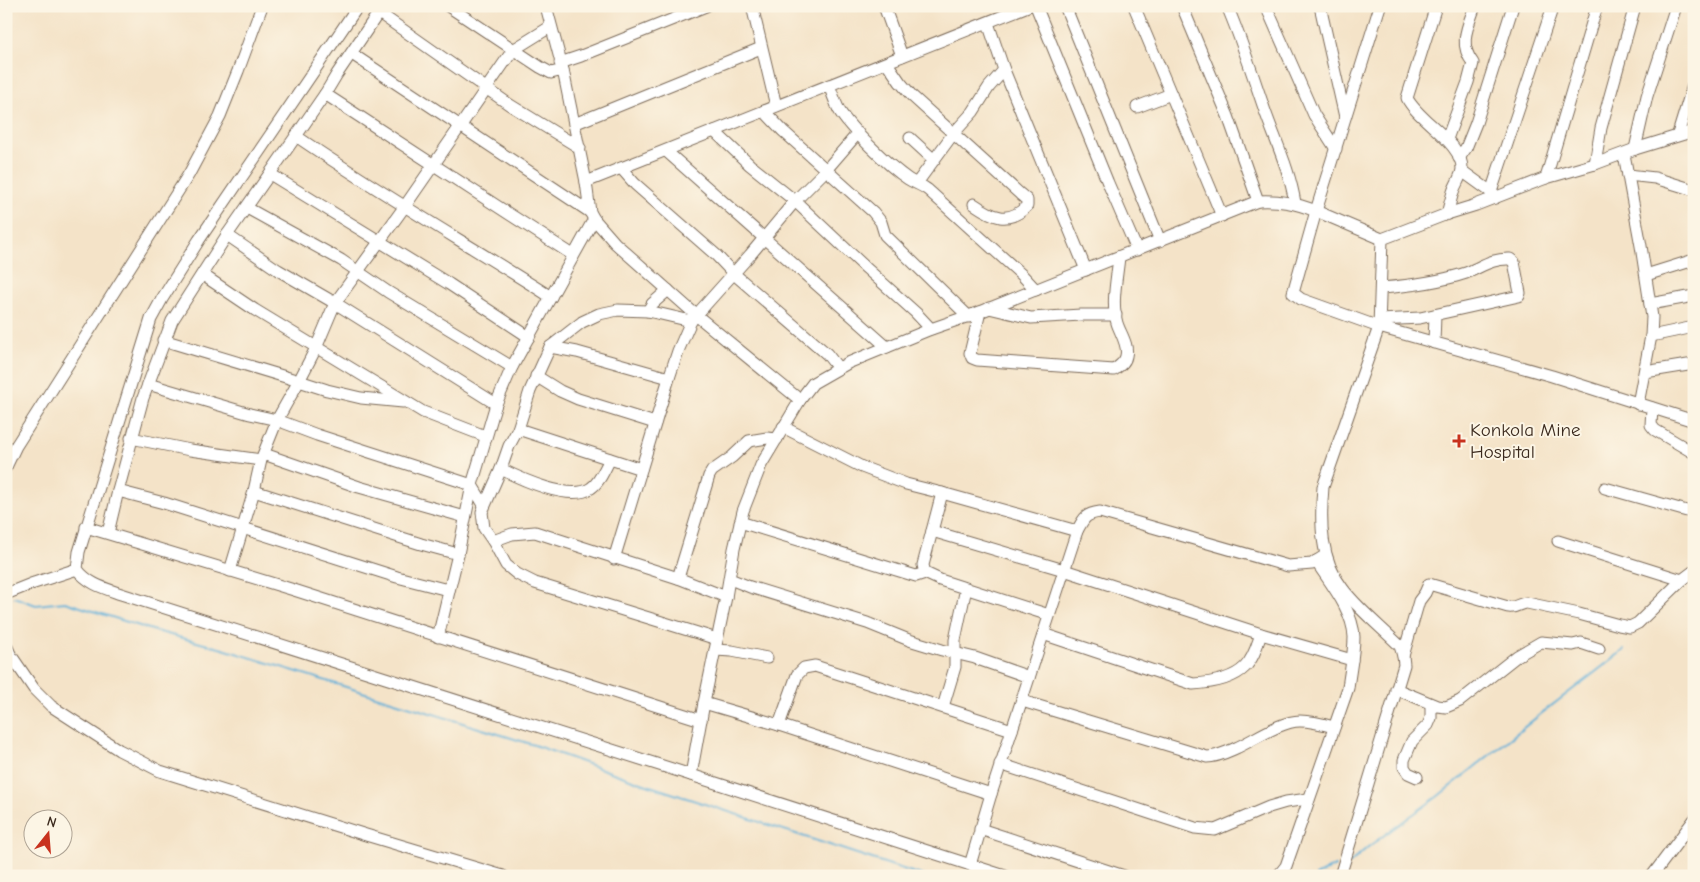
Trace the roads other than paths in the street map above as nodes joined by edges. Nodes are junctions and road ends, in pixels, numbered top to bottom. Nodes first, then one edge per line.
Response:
1 (262, 6) edge
2 (358, 6) edge
3 (448, 6) edge
4 (534, 6) edge
5 (706, 6) edge
6 (752, 6) edge
7 (884, 6) edge
8 (1036, 6) edge
9 (1065, 6) edge
10 (1134, 6) edge
11 (1182, 6) edge
12 (1227, 6) edge
13 (1266, 6) edge
14 (1320, 6) edge
15 (1380, 6) edge
16 (1436, 6) edge
17 (1475, 6) edge
18 (1513, 6) edge
19 (1553, 6) edge
20 (1597, 6) edge
21 (1635, 6) edge
22 (1676, 6) edge
23 (1024, 7) edge
24 (381, 10) edge
25 (546, 10) edge
26 (988, 23) junction
27 (550, 26) junction
28 (761, 48) junction
29 (513, 50) junction
30 (352, 54) junction
31 (902, 56) junction
32 (887, 63) junction
33 (562, 66) junction
34 (1004, 70) junction
35 (1694, 82) edge
36 (830, 85) junction
37 (486, 88) junction
38 (325, 94) junction
39 (1171, 94) junction
40 (776, 106) junction
41 (1137, 107) dead end
42 (764, 111) junction
43 (1345, 119) junction
44 (574, 124) junction
45 (461, 125) junction
46 (714, 131) junction
47 (1694, 131) edge
48 (858, 133) junction
49 (953, 134) junction
50 (1678, 134) junction
51 (296, 136) junction
52 (910, 138) dead end
53 (1447, 140) junction
54 (580, 148) junction
55 (1336, 149) junction
56 (1635, 149) junction
57 (666, 151) junction
58 (1624, 154) junction
59 (1459, 158) junction
60 (934, 160) junction
61 (1595, 164) junction
62 (434, 165) junction
63 (621, 168) junction
64 (826, 170) junction
65 (1462, 171) junction
66 (270, 174) junction
67 (1628, 175) junction
68 (1546, 178) junction
69 (586, 182) junction
70 (917, 183) junction
71 (1694, 190) edge
72 (1493, 195) junction
73 (795, 201) junction
74 (1258, 201) junction
75 (1295, 203) junction
76 (974, 204) dead end
77 (405, 206) junction
78 (248, 208) junction
79 (1316, 211) junction
80 (1447, 214) junction
81 (592, 215) junction
82 (1222, 216) junction
83 (227, 235) junction
84 (764, 239) junction
85 (1382, 239) junction
86 (1160, 240) junction
87 (380, 242) junction
88 (1137, 250) junction
89 (573, 254) junction
90 (1119, 257) junction
91 (1694, 260) edge
92 (1086, 270) junction
93 (358, 272) junction
94 (733, 273) junction
95 (203, 274) junction
96 (1646, 275) junction
97 (1381, 288) junction
98 (668, 290) junction
99 (1036, 290) junction
100 (1694, 296) edge
101 (551, 297) junction
102 (335, 303) junction
103 (1650, 304) junction
104 (985, 310) junction
105 (648, 311) junction
106 (1116, 314) junction
107 (1435, 315) junction
108 (969, 317) junction
109 (694, 318) junction
110 (1379, 324) junction
111 (1694, 327) edge
112 (931, 329) junction
113 (1651, 336) junction
114 (529, 337) junction
115 (163, 340) junction
116 (1434, 344) junction
117 (550, 347) junction
118 (316, 348) junction
119 (887, 348) junction
120 (1694, 364) edge
121 (512, 367) junction
122 (838, 368) junction
123 (1644, 372) junction
124 (536, 376) junction
125 (669, 378) junction
126 (299, 381) junction
127 (148, 384) junction
128 (800, 400) junction
129 (407, 402) junction
130 (496, 404) junction
131 (1638, 404) junction
132 (1652, 408) junction
133 (277, 420) junction
134 (1694, 421) edge
135 (655, 424) junction
136 (784, 427) junction
137 (518, 429) junction
138 (485, 436) junction
139 (132, 438) junction
140 (777, 439) junction
141 (1694, 454) edge
142 (262, 457) junction
143 (610, 459) junction
144 (6, 467) edge
145 (501, 469) junction
146 (641, 469) junction
147 (472, 485) junction
148 (1605, 488) dead end
149 (118, 491) junction
150 (254, 491) junction
151 (942, 493) junction
152 (468, 502) junction
153 (484, 505) junction
154 (1694, 513) edge
155 (465, 517) junction
156 (740, 522) junction
157 (86, 527) junction
158 (243, 528) junction
159 (932, 530) junction
160 (1078, 531) junction
161 (108, 533) junction
162 (493, 541) junction
163 (1558, 541) dead end
164 (458, 554) junction
165 (1321, 558) junction
166 (614, 559) junction
167 (77, 569) junction
168 (1064, 570) junction
169 (230, 571) junction
170 (1694, 571) edge
171 (925, 573) junction
172 (678, 578) junction
173 (730, 579) junction
174 (1682, 580) junction
175 (966, 588) junction
176 (448, 590) junction
177 (6, 594) edge
178 (726, 597) junction
179 (1049, 615) junction
180 (1043, 634) junction
181 (1261, 634) junction
182 (438, 637) junction
183 (716, 644) junction
184 (6, 646) edge
185 (1599, 649) dead end
186 (955, 653) junction
187 (1403, 656) junction
188 (767, 658) dead end
189 (1352, 660) junction
190 (1029, 677) junction
191 (1396, 689) junction
192 (1022, 701) junction
193 (704, 703) junction
194 (1431, 704) junction
195 (943, 707) junction
196 (701, 720) junction
197 (779, 725) junction
198 (1334, 727) junction
199 (1012, 730) junction
200 (1000, 764) junction
201 (691, 775) junction
202 (1417, 777) dead end
203 (991, 794) junction
204 (1308, 799) junction
205 (1694, 820) edge
206 (980, 829) junction
207 (970, 865) junction
208 (1341, 871) edge
209 (504, 876) edge
210 (1004, 876) edge
211 (1124, 876) edge
212 (1278, 876) edge
213 (1351, 876) edge
214 (1652, 876) edge

1 - 144 street
2 - 157 street
3 - 29 street
4 - 25 street
5 - 33 street
6 - 28 street
7 - 31 street
8 - 88 street
9 - 86 street
10 - 39 street
11 - 74 street
12 - 75 street
13 - 55 street
14 - 43 street
15 - 43 street
16 - 53 street
17 - 53 street
18 - 59 street
19 - 72 street
20 - 68 street
21 - 61 street
22 - 56 street
23 - 26 street
24 - 30 street
24 - 37 street
25 - 27 street
26 - 31 street
26 - 34 street
27 - 29 street
27 - 33 street
28 - 40 street
28 - 44 street
29 - 33 street
29 - 37 street
30 - 38 street
30 - 45 street
31 - 32 street
32 - 36 street
32 - 49 street
33 - 44 street
34 - 49 street
34 - 92 street
35 - 50 street
36 - 40 street
36 - 48 street
37 - 45 street
37 - 54 street
38 - 51 street
38 - 62 street
39 - 41 street
39 - 82 street
40 - 42 street
42 - 46 street
42 - 64 street
43 - 55 street
44 - 54 street
45 - 62 street
45 - 81 street
46 - 57 street
46 - 73 street
47 - 50 street
48 - 64 street
48 - 70 street
49 - 60 street
49 - 76 street
50 - 56 street
51 - 66 street
51 - 77 street
52 - 60 street
53 - 59 street
54 - 69 street
55 - 79 street
56 - 58 street
57 - 63 street
57 - 84 street
58 - 61 street
58 - 67 street
59 - 65 street
60 - 70 street
61 - 68 street
62 - 77 street
62 - 89 street
63 - 69 street
63 - 94 street
64 - 73 street
64 - 108 street
65 - 72 street
65 - 80 street
66 - 78 street
66 - 87 street
67 - 71 street
67 - 96 street
68 - 72 street
69 - 81 street
70 - 99 street
72 - 80 street
73 - 84 street
73 - 112 street
74 - 75 street
74 - 82 street
75 - 79 street
77 - 87 street
77 - 101 street
78 - 83 street
78 - 93 street
79 - 85 street
79 - 110 street
80 - 85 street
81 - 89 street
81 - 98 street
82 - 86 street
83 - 95 street
83 - 102 street
84 - 94 street
84 - 119 street
85 - 97 street
86 - 88 street
87 - 93 street
87 - 114 street
88 - 90 street
89 - 101 street
90 - 92 street
90 - 106 street
91 - 96 street
92 - 99 street
93 - 102 street
93 - 121 street
94 - 109 street
94 - 122 street
95 - 115 street
95 - 118 street
96 - 103 street
97 - 107 street
97 - 110 street
98 - 105 street
98 - 109 street
99 - 104 street
100 - 103 street
101 - 114 street
102 - 118 street
102 - 130 street
103 - 113 street
104 - 106 street
104 - 106 street
104 - 108 street
105 - 109 street
105 - 117 street
107 - 110 street
107 - 116 street
108 - 112 street
109 - 125 street
109 - 128 street
110 - 116 street
110 - 165 street
111 - 113 street
112 - 119 street
113 - 123 street
114 - 121 street
115 - 126 street
115 - 127 street
116 - 131 street
117 - 124 street
117 - 125 street
118 - 126 street
118 - 129 street
119 - 122 street
120 - 123 street
121 - 130 street
122 - 128 street
123 - 131 street
124 - 135 street
124 - 137 street
125 - 135 street
126 - 129 street
126 - 133 street
127 - 133 street
127 - 139 street
128 - 136 street
129 - 138 street
130 - 138 street
131 - 132 street
132 - 134 street
132 - 141 street
133 - 142 street
133 - 147 street
135 - 146 street
136 - 140 street
136 - 151 street
137 - 143 street
137 - 145 street
138 - 147 street
139 - 142 street
139 - 149 street
140 - 156 street
140 - 172 street
142 - 150 street
142 - 155 street
143 - 145 street
143 - 146 street
145 - 153 street
146 - 166 street
147 - 152 street
147 - 153 street
148 - 154 street
149 - 158 street
149 - 161 street
150 - 158 street
150 - 164 street
151 - 159 street
151 - 160 street
152 - 153 street
152 - 155 street
153 - 162 street
155 - 164 street
156 - 171 street
156 - 173 street
157 - 161 street
157 - 167 street
158 - 169 street
158 - 176 street
159 - 168 street
159 - 171 street
160 - 165 street
160 - 168 street
161 - 169 street
162 - 166 street
162 - 183 street
163 - 174 street
164 - 176 street
165 - 187 street
165 - 189 street
166 - 172 street
167 - 177 street
167 - 201 street
168 - 179 street
168 - 181 street
169 - 182 street
170 - 174 street
171 - 175 street
172 - 178 street
173 - 178 street
173 - 186 street
174 - 187 street
175 - 179 street
175 - 186 street
176 - 182 street
178 - 183 street
179 - 180 street
180 - 181 street
180 - 190 street
181 - 189 street
182 - 196 street
183 - 188 street
183 - 193 street
184 - 209 street
185 - 194 street
186 - 190 street
186 - 195 street
187 - 191 street
189 - 198 street
190 - 192 street
191 - 194 street
191 - 208 street
192 - 198 street
192 - 199 street
193 - 196 street
193 - 197 street
194 - 202 street
195 - 197 street
195 - 199 street
196 - 201 street
197 - 203 street
198 - 204 street
199 - 200 street
200 - 203 street
200 - 204 street
201 - 207 street
203 - 206 street
204 - 212 street
205 - 214 street
206 - 207 street
206 - 211 street
207 - 210 street
208 - 213 street

